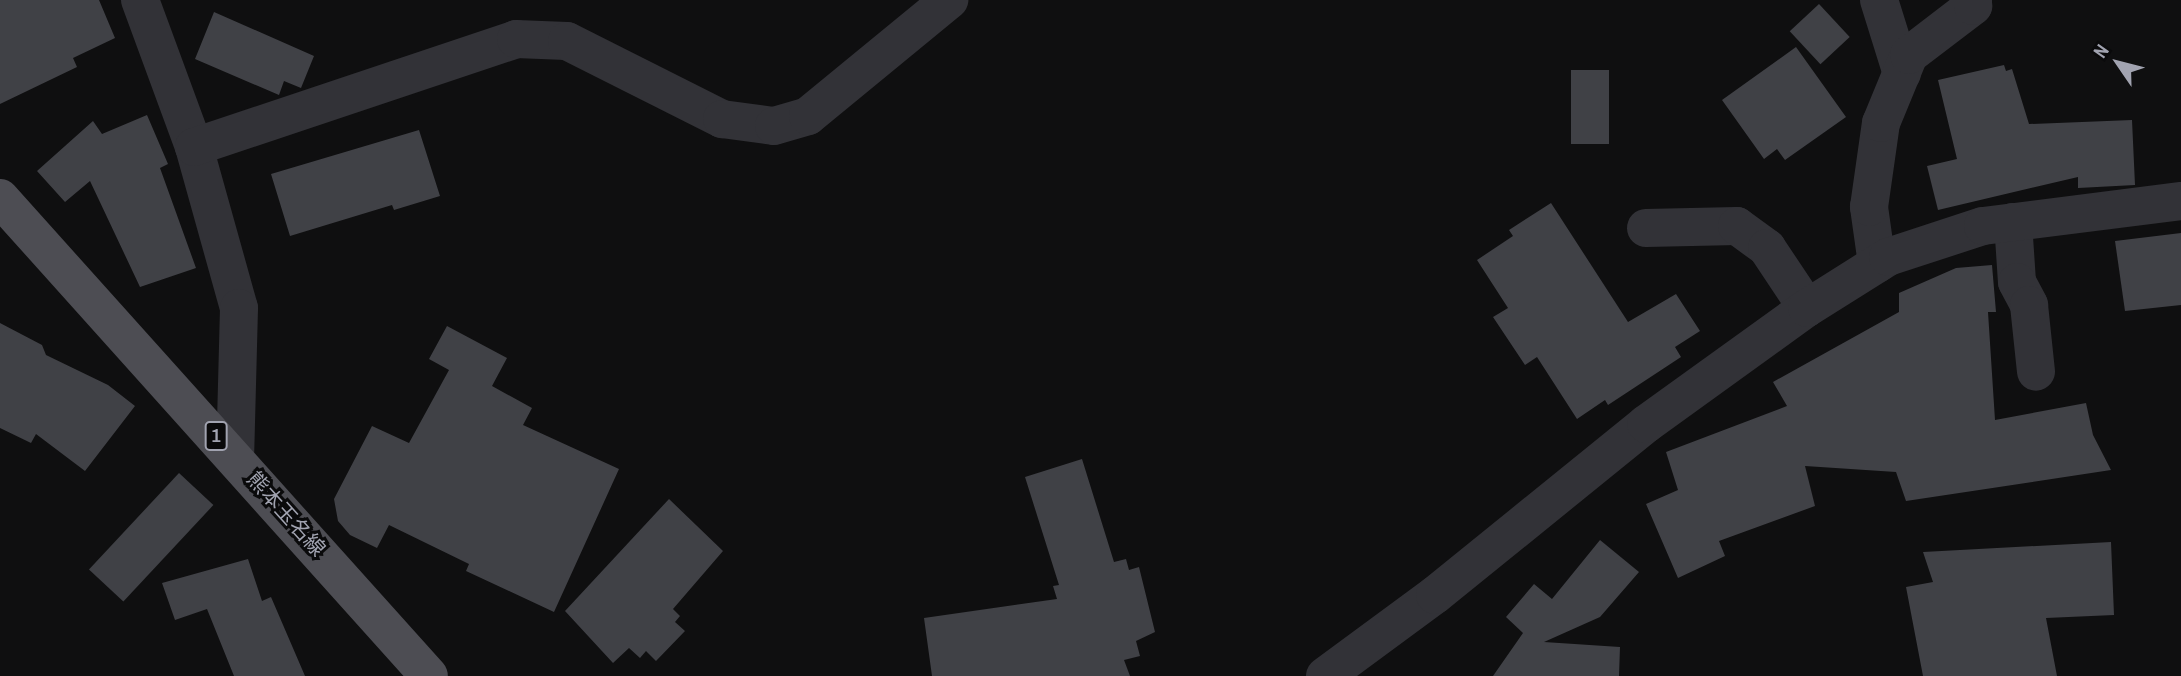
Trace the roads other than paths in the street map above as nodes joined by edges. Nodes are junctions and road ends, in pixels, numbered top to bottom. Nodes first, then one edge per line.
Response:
1 (140, 0) edge
2 (949, 0) edge
3 (1879, 0) edge
4 (1973, 0) edge
5 (1902, 74) junction
6 (194, 147) junction
7 (0, 198) edge
8 (2181, 201) edge
9 (2013, 222) junction
10 (1646, 228) dead end
11 (1877, 264) junction
12 (1807, 308) junction
13 (2036, 372) dead end
14 (235, 457) junction
15 (429, 676) edge
16 (1325, 676) edge

1 - 6 street
2 - 6 street
3 - 5 street
4 - 5 street
5 - 11 street
6 - 14 street
7 - 14 main road, 熊本玉名線 / 1
8 - 9 street
9 - 11 street
9 - 13 street
10 - 12 street
11 - 12 street
12 - 16 street
14 - 15 main road, 熊本玉名線 / 1

